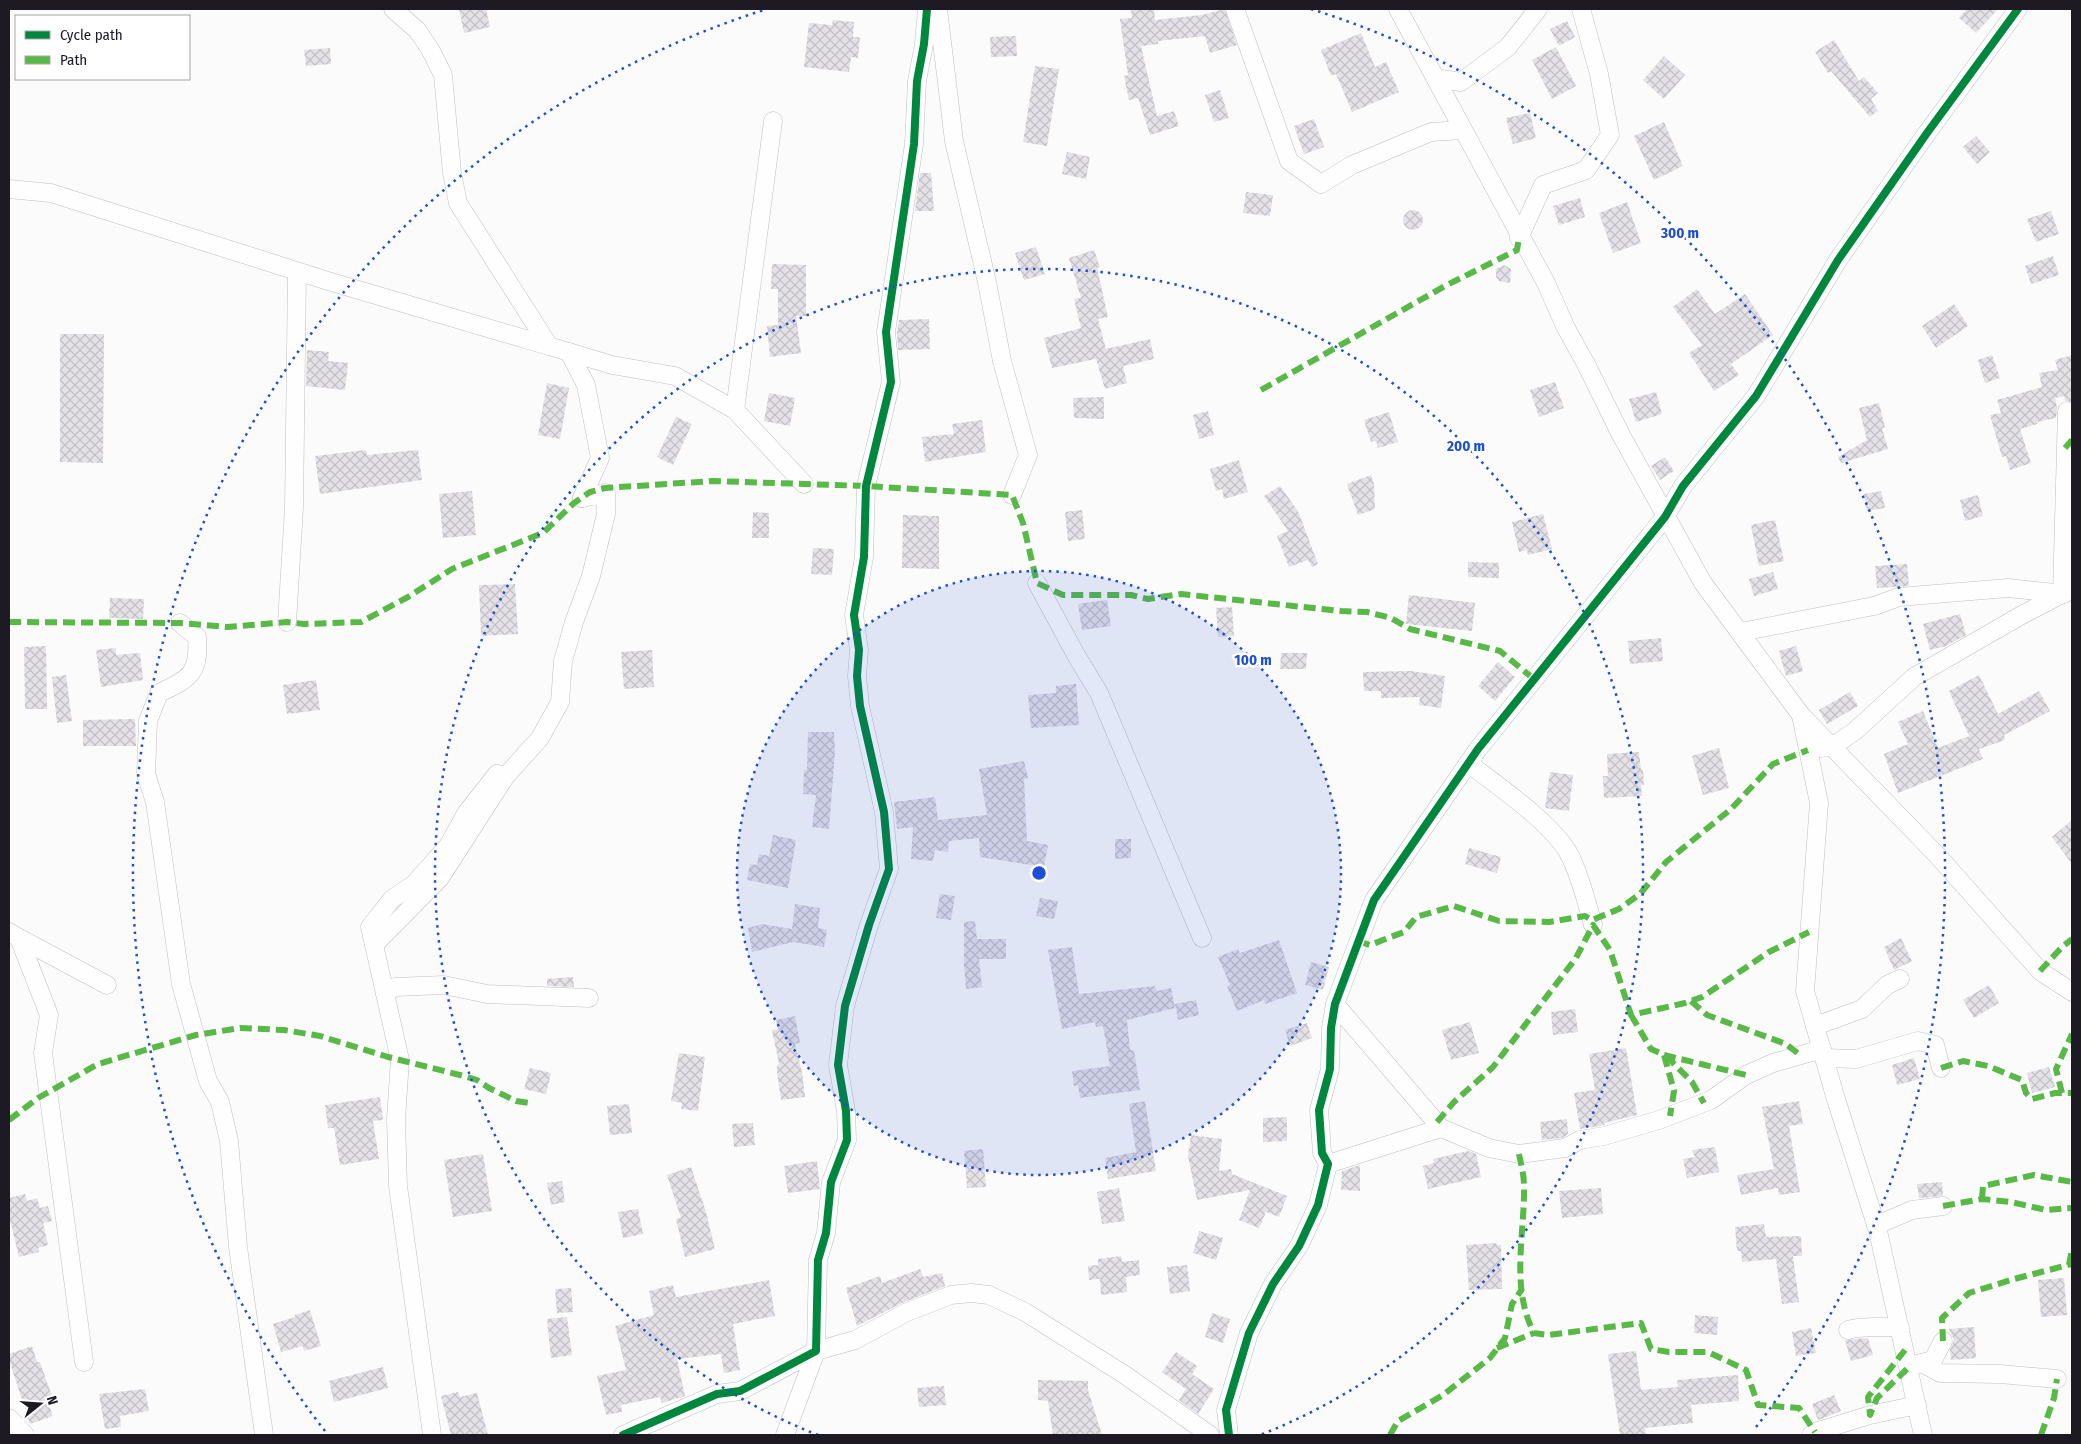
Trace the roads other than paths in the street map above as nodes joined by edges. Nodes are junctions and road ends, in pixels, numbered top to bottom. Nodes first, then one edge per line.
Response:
1 (393, 9) edge
2 (926, 9) edge
3 (938, 9) edge
4 (1235, 9) edge
5 (1398, 9) edge
6 (1538, 9) edge
7 (1581, 9) edge
8 (2018, 9) edge
9 (1435, 78) junction
10 (773, 121) dead end
11 (1462, 130) junction
12 (9, 189) edge
13 (1519, 237) junction
14 (297, 272) junction
15 (549, 346) junction
16 (569, 352) junction
17 (735, 410) junction
18 (2067, 411) dead end
19 (804, 484) dead end
20 (1012, 495) dead end
21 (1666, 516) junction
22 (1037, 583) dead end
23 (2067, 594) edge
24 (180, 622) dead end
25 (287, 622) dead end
26 (1741, 632) junction
27 (1800, 715) junction
28 (1831, 746) junction
29 (1808, 750) junction
30 (1468, 763) junction
31 (1593, 925) dead end
32 (14, 935) edge
33 (1202, 938) dead end
34 (1900, 978) dead end
35 (107, 985) dead end
36 (2072, 992) edge
37 (385, 993) junction
38 (589, 998) dead end
39 (1335, 1004) junction
40 (1815, 1026) junction
41 (1823, 1053) junction
42 (1941, 1068) dead end
43 (1441, 1128) junction
44 (1328, 1164) junction
45 (1943, 1206) dead end
46 (1876, 1225) junction
47 (1900, 1327) junction
48 (1848, 1330) dead end
49 (1943, 1341) dead end
50 (816, 1351) junction
51 (84, 1362) dead end
52 (1915, 1365) junction
53 (2056, 1379) dead end
54 (1917, 1405) junction
55 (9, 1418) edge
56 (25, 1435) edge
57 (264, 1435) edge
58 (432, 1435) edge
59 (623, 1435) edge
60 (785, 1435) edge
61 (1210, 1435) edge
62 (1229, 1435) edge
63 (1811, 1435) edge
64 (1923, 1435) edge

1 - 15 street
2 - 50 street
3 - 20 street
4 - 11 street
5 - 9 street
6 - 9 street
7 - 13 street
8 - 21 street
9 - 11 street
10 - 17 street
11 - 13 street
12 - 14 street
13 - 21 street
14 - 15 street
14 - 25 street
15 - 16 street
16 - 17 street
16 - 37 street
17 - 19 street
18 - 23 street
21 - 26 street
21 - 30 street
22 - 33 street
23 - 26 street
23 - 28 street
24 - 57 street
26 - 27 street
27 - 28 street
27 - 29 street
28 - 29 street
28 - 36 street
29 - 40 street
30 - 31 street
30 - 39 street
32 - 35 street
32 - 51 street
34 - 40 street
37 - 38 street
37 - 58 street
39 - 43 street
39 - 44 street
40 - 41 street
41 - 42 street
41 - 43 street
41 - 46 street
43 - 44 street
44 - 62 street
45 - 46 street
46 - 47 street
47 - 48 street
47 - 52 street
49 - 52 street
50 - 59 street
50 - 60 street
50 - 61 street
52 - 53 street
52 - 54 street
54 - 63 street
54 - 64 street
55 - 56 street

